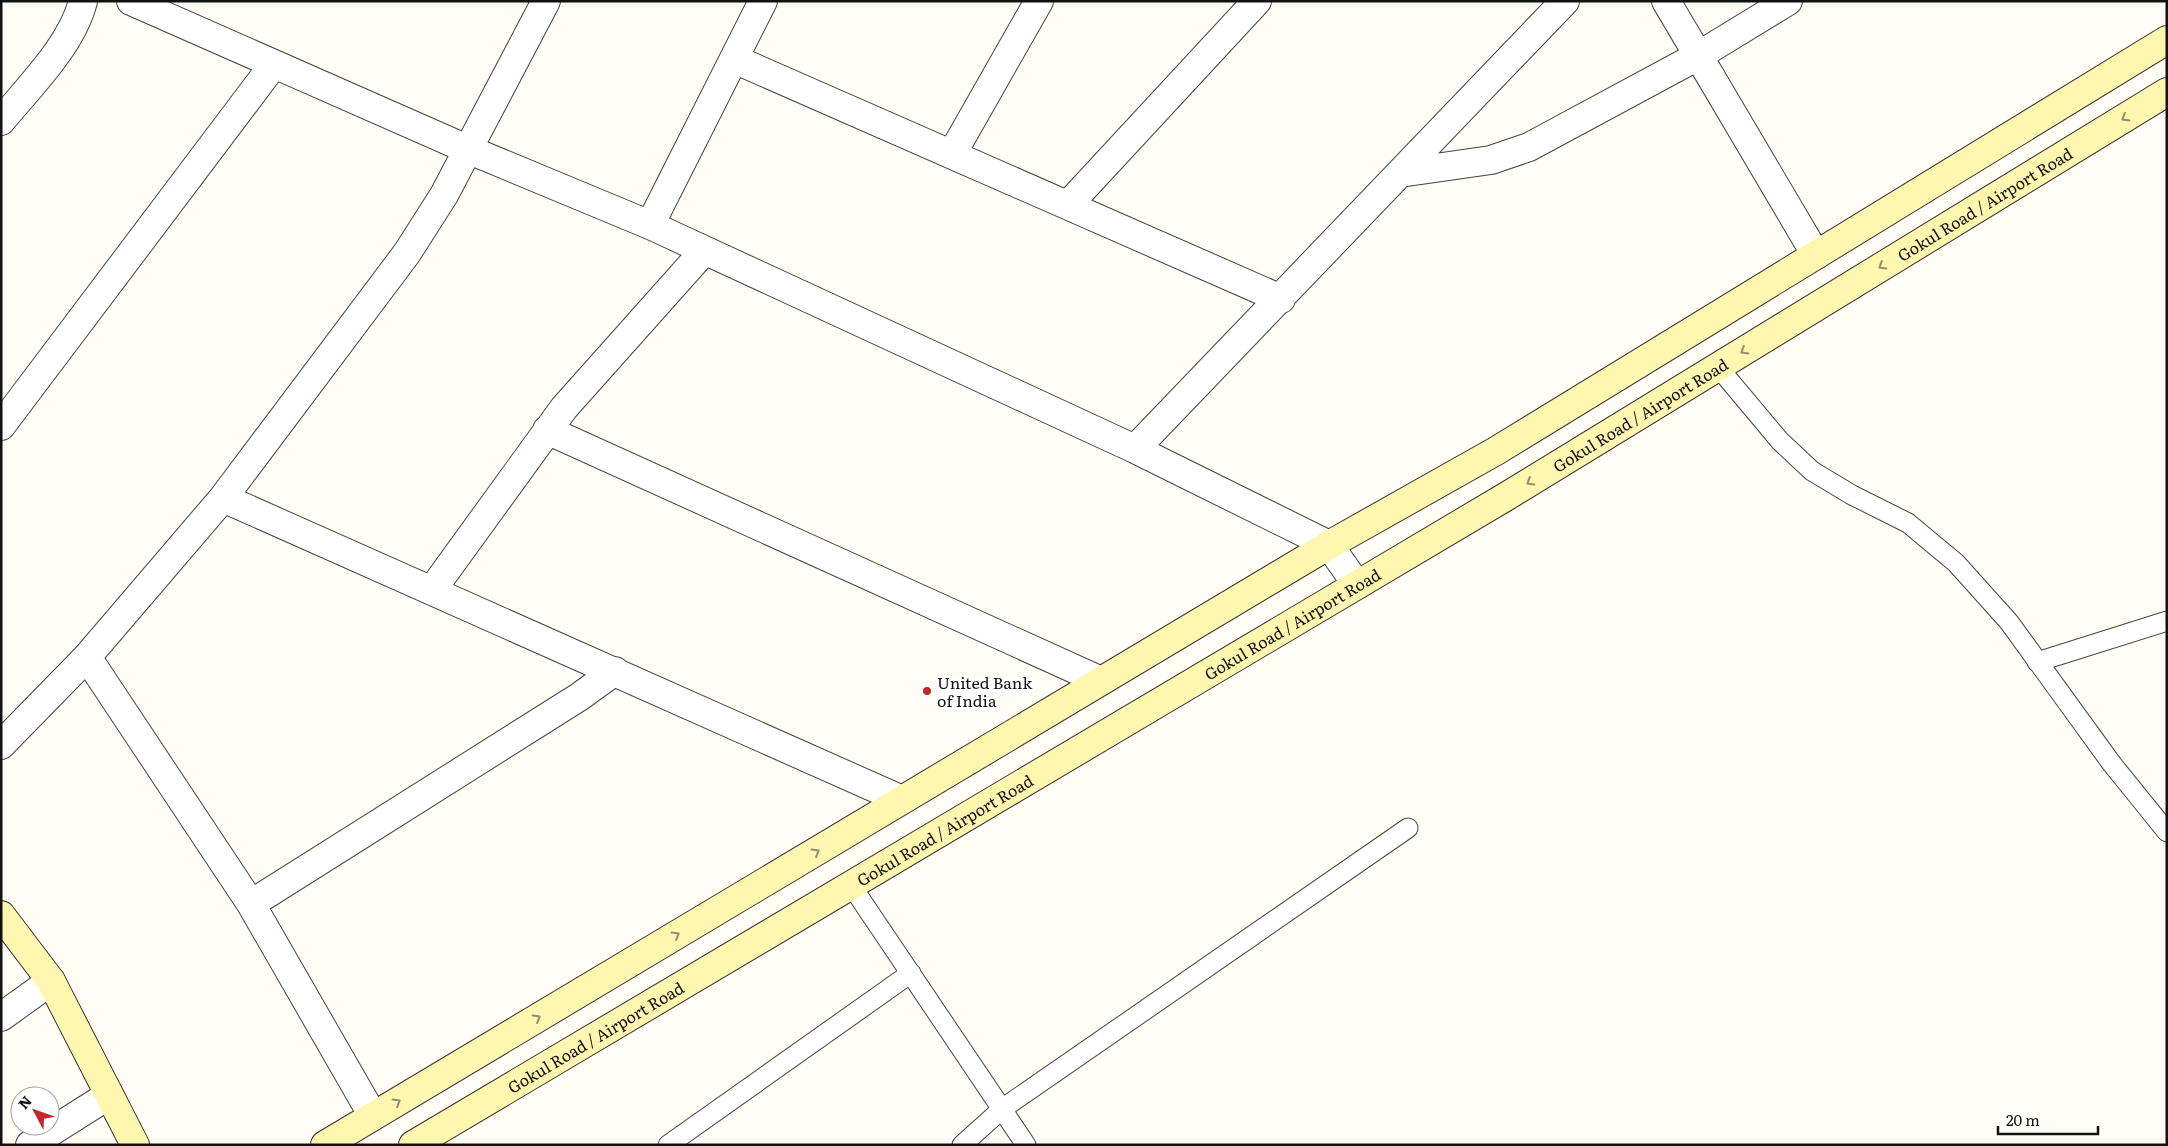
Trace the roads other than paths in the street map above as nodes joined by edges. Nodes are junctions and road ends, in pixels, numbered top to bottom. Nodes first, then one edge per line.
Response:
1 (82, 1) edge
2 (131, 1) edge
3 (546, 1) edge
4 (763, 1) edge
5 (1039, 1) edge
6 (1257, 1) edge
7 (1565, 1) edge
8 (1666, 1) edge
9 (1788, 1) edge
10 (2167, 40) edge
11 (1698, 56) junction
12 (734, 59) junction
13 (274, 64) junction
14 (2167, 92) edge
15 (1, 122) edge
16 (467, 149) junction
17 (952, 154) junction
18 (1400, 174) junction
19 (1068, 205) junction
20 (650, 225) junction
21 (704, 251) junction
22 (1816, 255) junction
23 (1280, 299) junction
24 (1718, 367) junction
25 (1, 426) edge
26 (547, 430) junction
27 (1136, 450) junction
28 (223, 498) junction
29 (1329, 545) junction
30 (1357, 585) junction
31 (432, 590) junction
32 (2167, 621) edge
33 (87, 657) junction
34 (2038, 662) junction
35 (615, 672) junction
36 (1101, 681) junction
37 (1, 745) edge
38 (902, 800) junction
39 (1408, 828) dead end
40 (2167, 832) edge
41 (851, 885) junction
42 (251, 904) junction
43 (1, 914) edge
44 (911, 973) junction
45 (50, 981) junction
46 (1, 1017) edge
47 (109, 1095) junction
48 (1002, 1109) junction
49 (373, 1116) junction
50 (30, 1145) edge
51 (135, 1145) edge
52 (325, 1145) edge
53 (413, 1145) edge
54 (668, 1145) edge
55 (962, 1145) edge
56 (1026, 1145) edge

1 - 15 street
2 - 13 street
3 - 16 street
4 - 12 street
5 - 17 street
6 - 19 street
7 - 18 street
8 - 11 street
9 - 11 street
10 - 22 main road
11 - 18 street
11 - 22 street
12 - 17 street
12 - 20 street
13 - 16 street
13 - 25 street
14 -> 24 main road, Gokul Road / Airport Road
16 - 20 street
16 - 28 street
17 - 19 street
18 - 23 street
19 - 23 street
20 - 21 street
21 - 26 street
21 - 27 street
22 - 29 main road
23 - 27 street
24 -> 30 main road, Gokul Road / Airport Road
24 - 34 lane
26 - 31 street
26 - 36 street
27 - 29 street
28 - 31 street
28 - 33 street
29 - 30 street
29 - 36 main road
30 - 41 main road, Gokul Road / Airport Road
31 - 35 street
32 - 34 lane
33 - 37 street
33 - 42 street
34 - 40 lane
35 - 38 street
35 - 42 street
36 - 38 main road
49 -> 38 main road
39 - 48 lane
41 - 44 lane
41 - 53 main road, Gokul Road / Airport Road
42 - 49 street
43 - 45 main road
44 - 48 lane
44 - 54 lane
45 - 46 street
45 - 47 main road
47 - 50 street
47 - 51 main road
48 - 55 lane
48 - 56 lane
49 - 52 main road

